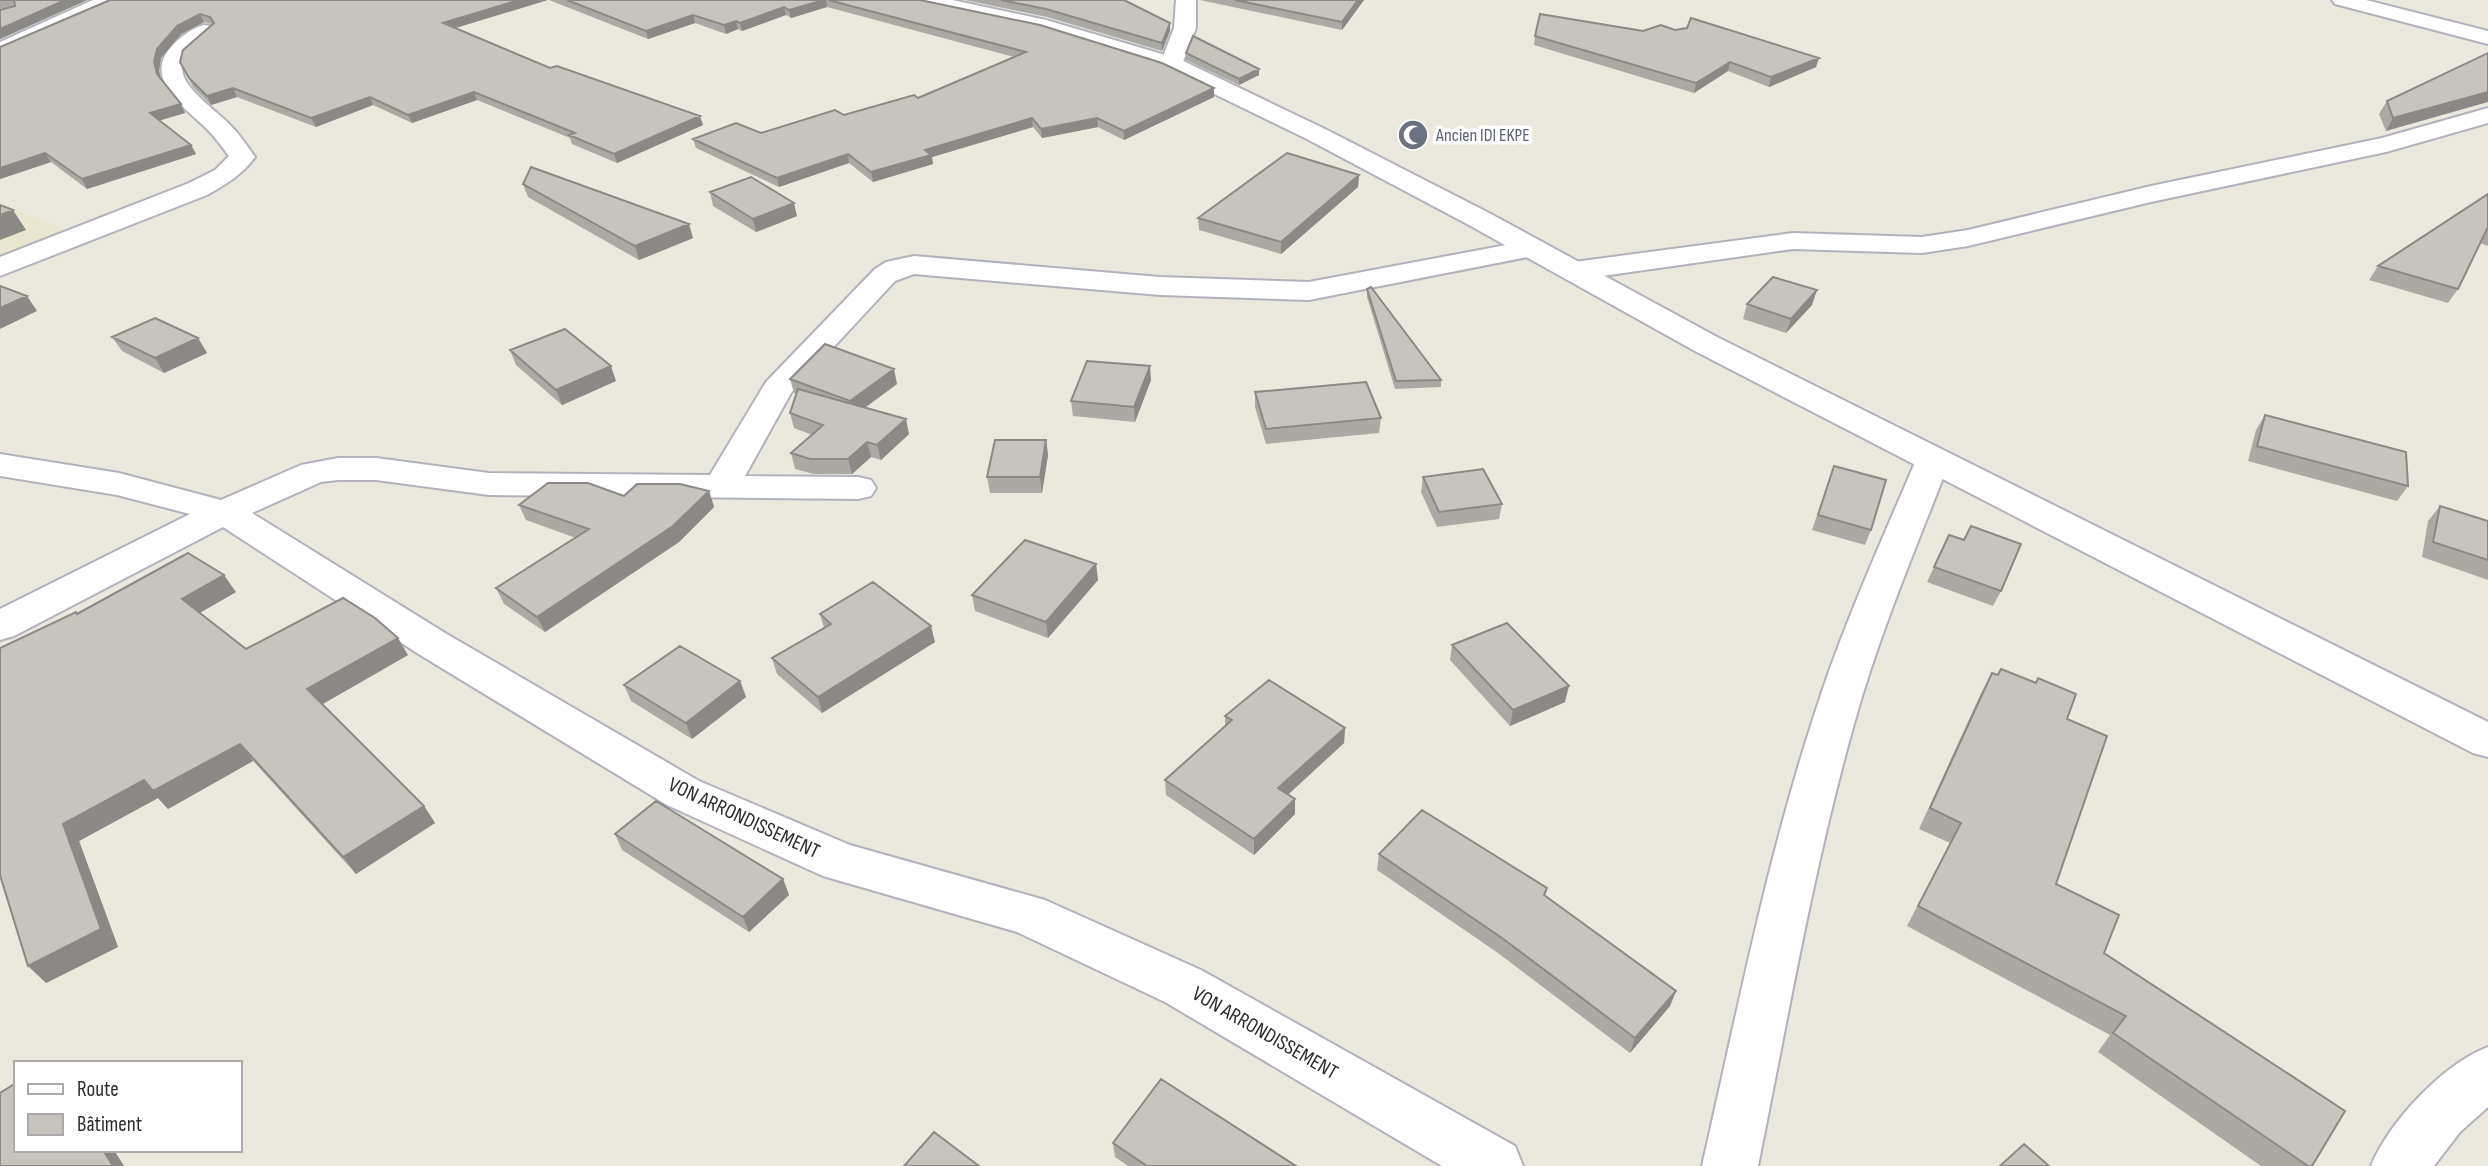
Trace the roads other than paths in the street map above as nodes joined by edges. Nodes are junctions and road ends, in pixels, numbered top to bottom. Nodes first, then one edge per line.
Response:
1 (110, 0) edge
2 (923, 0) edge
3 (1186, 0) edge
4 (2342, 0) edge
5 (204, 31) edge
6 (2488, 38) edge
7 (0, 50) edge
8 (1171, 64) junction
9 (2488, 115) edge
10 (1533, 248) junction
11 (0, 267) edge
12 (1574, 271) junction
13 (1933, 460) junction
14 (0, 465) edge
15 (720, 488) junction
16 (858, 488) dead end
17 (224, 512) junction
18 (0, 626) edge
19 (2488, 741) edge
20 (2488, 1072) edge
21 (1495, 1166) edge
22 (1730, 1166) edge
23 (2399, 1166) edge

1 - 7 street
2 - 8 street
3 - 8 street
4 - 6 street
5 - 11 street
8 - 10 street
9 - 12 street
10 - 12 street
10 - 15 street
12 - 13 street
13 - 19 street
13 - 22 street
14 - 17 street, VON ARRONDISSEMENT
15 - 16 street
15 - 17 street
17 - 18 street
17 - 21 street, VON ARRONDISSEMENT
20 - 23 street

